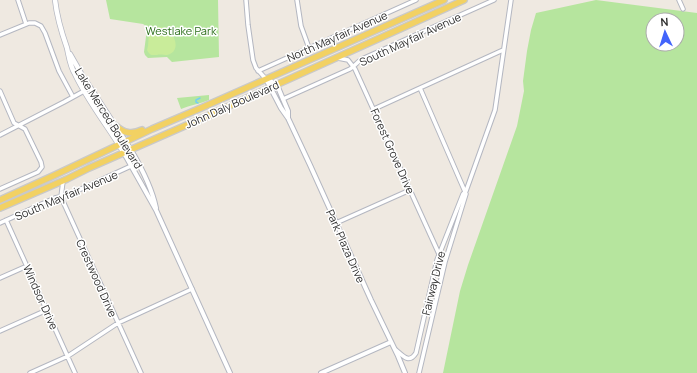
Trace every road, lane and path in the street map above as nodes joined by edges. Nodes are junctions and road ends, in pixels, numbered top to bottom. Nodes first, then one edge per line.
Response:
1 (18, 0) edge
2 (55, 0) edge
3 (246, 0) edge
4 (297, 0) edge
5 (416, 0) edge
6 (444, 0) edge
7 (464, 0) edge
8 (494, 0) edge
9 (511, 0) edge
10 (679, 0) edge
11 (683, 9) dead end
12 (26, 24) junction
13 (0, 35) edge
14 (309, 48) junction
15 (67, 49) junction
16 (503, 50) junction
17 (337, 58) junction
18 (354, 67) junction
19 (258, 71) junction
20 (82, 75) junction
21 (266, 79) junction
22 (277, 85) junction
23 (271, 87) junction
24 (420, 88) junction
25 (0, 91) edge
26 (84, 91) junction
27 (95, 94) junction
28 (73, 98) junction
29 (283, 99) junction
30 (374, 109) junction
31 (181, 116) junction
32 (288, 118) junction
33 (19, 126) junction
34 (116, 126) junction
35 (0, 135) edge
36 (126, 141) junction
37 (119, 145) junction
38 (131, 150) junction
39 (124, 153) junction
40 (131, 166) junction
41 (63, 181) junction
42 (0, 189) edge
43 (410, 190) junction
44 (466, 191) junction
45 (61, 196) junction
46 (0, 200) edge
47 (0, 208) edge
48 (156, 210) junction
49 (6, 220) junction
50 (0, 223) edge
51 (336, 223) junction
52 (439, 254) junction
53 (27, 266) junction
54 (0, 278) edge
55 (192, 288) junction
56 (47, 310) junction
57 (118, 322) junction
58 (0, 331) edge
59 (391, 342) junction
60 (394, 348) junction
61 (68, 356) junction
62 (30, 373) edge
63 (75, 373) edge
64 (140, 373) edge
65 (230, 373) edge
66 (322, 373) edge
67 (405, 373) edge
68 (419, 373) edge

1 - 12 street
2 - 15 main road, Lake Merced Boulevard
3 - 19 street
4 - 14 street
5 - 14 street, North Mayfair Avenue
6 - 21 main road, John Daly Boulevard
7 - 17 main road, John Daly Boulevard
8 - 18 street, South Mayfair Avenue
9 - 16 street, Fairway Drive
10 - 11 street
12 - 13 street
12 - 28 street
14 - 19 street, North Mayfair Avenue
15 - 20 main road, Lake Merced Boulevard
15 - 26 main road, Lake Merced Boulevard
16 - 24 street
16 - 44 street, Fairway Drive
17 - 18 street
17 - 22 main road, John Daly Boulevard
18 - 29 street, South Mayfair Avenue
18 - 30 street, Forest Grove Drive
19 - 21 street
20 - 26 main road
20 - 27 main road, Lake Merced Boulevard
21 - 22 street
21 - 23 street, Park Plaza Drive
21 - 31 main road, John Daly Boulevard
22 - 23 main road, John Daly Boulevard
22 - 29 street, Park Plaza Drive
23 - 32 street, Park Plaza Drive
23 - 38 main road, John Daly Boulevard
24 - 30 street
24 - 44 street
25 - 33 street
26 - 27 main road
26 - 28 street
26 - 37 main road, Lake Merced Boulevard
27 - 34 main road, Lake Merced Boulevard
28 - 33 street
29 - 32 street, Park Plaza Drive
30 - 43 street, Forest Grove Drive
31 - 34 main road
31 - 36 main road, John Daly Boulevard
32 - 51 street, Park Plaza Drive
33 - 35 street
33 - 42 street
34 - 36 main road, Lake Merced Boulevard
36 - 37 main road, John Daly Boulevard
36 - 38 main road, Lake Merced Boulevard
37 - 39 main road, Lake Merced Boulevard
37 - 46 main road, John Daly Boulevard
38 - 39 main road, John Daly Boulevard
38 - 48 street, Lake Merced Boulevard
39 - 40 street, Lake Merced Boulevard
39 - 41 main road, John Daly Boulevard
40 - 45 street, South Mayfair Avenue
40 - 48 street, Lake Merced Boulevard
41 - 45 street
41 - 47 main road, John Daly Boulevard
43 - 51 street
43 - 52 street, Forest Grove Drive
44 - 52 street, Fairway Drive
44 - 68 street, Fairway Drive
45 - 49 street, South Mayfair Avenue
45 - 57 street, Crestwood Drive
48 - 55 street, Lake Merced Boulevard
49 - 50 street, South Mayfair Avenue
49 - 53 street, Windsor Drive
51 - 59 street, Park Plaza Drive
52 - 60 street, Fairway Drive
53 - 54 street
53 - 56 street, Windsor Drive
55 - 57 street
55 - 65 street, Lake Merced Boulevard
56 - 58 street
56 - 61 street, Windsor Drive
57 - 61 street
57 - 64 street, Crestwood Drive
59 - 60 street, Park Plaza Drive
59 - 66 street
60 - 67 street, Park Plaza Drive
61 - 62 street
61 - 63 street, Windsor Drive

